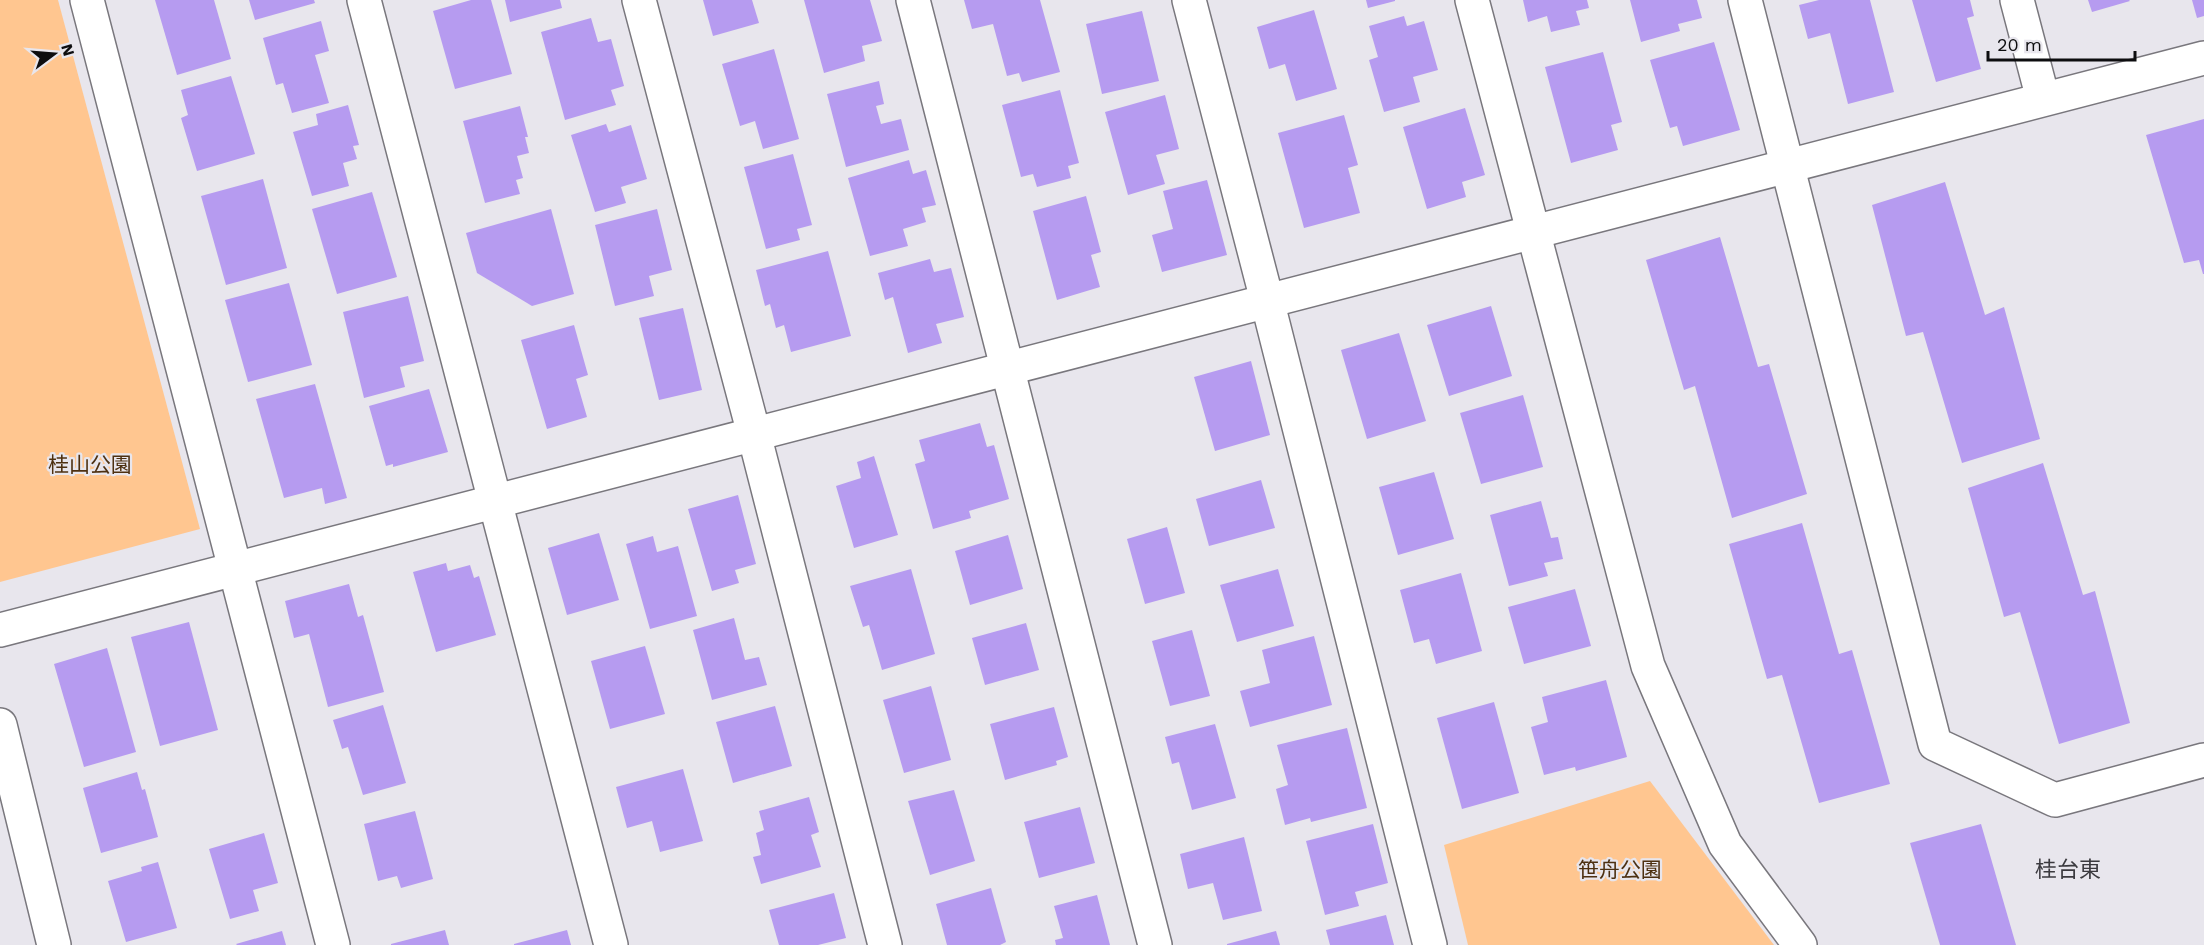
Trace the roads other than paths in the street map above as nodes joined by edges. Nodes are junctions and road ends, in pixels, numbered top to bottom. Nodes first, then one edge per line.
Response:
1 (87, 0) edge
2 (364, 0) edge
3 (639, 0) edge
4 (913, 0) edge
5 (1189, 0) edge
6 (1472, 0) edge
7 (1745, 0) edge
8 (2018, 0) edge
9 (2204, 58) edge
10 (2043, 99) junction
11 (1788, 166) junction
12 (1533, 232) junction
13 (1267, 300) junction
14 (1007, 368) junction
15 (754, 434) junction
16 (495, 501) junction
17 (235, 569) junction
18 (0, 630) edge
19 (0, 725) edge
20 (2204, 760) edge
21 (54, 945) edge
22 (333, 945) edge
23 (611, 945) edge
24 (885, 945) edge
25 (1155, 945) edge
26 (1430, 945) edge
27 (1800, 945) edge

1 - 17 street
2 - 16 street
3 - 15 street
4 - 14 street
5 - 13 street
6 - 12 street
7 - 11 street
8 - 10 street
9 - 10 street
10 - 11 street
11 - 12 street
11 - 20 street
12 - 13 street
12 - 27 street
13 - 14 street
13 - 26 street
14 - 15 street
14 - 25 street
15 - 16 street
15 - 24 street
16 - 17 street
16 - 23 street
17 - 18 street
17 - 22 street
19 - 21 street

